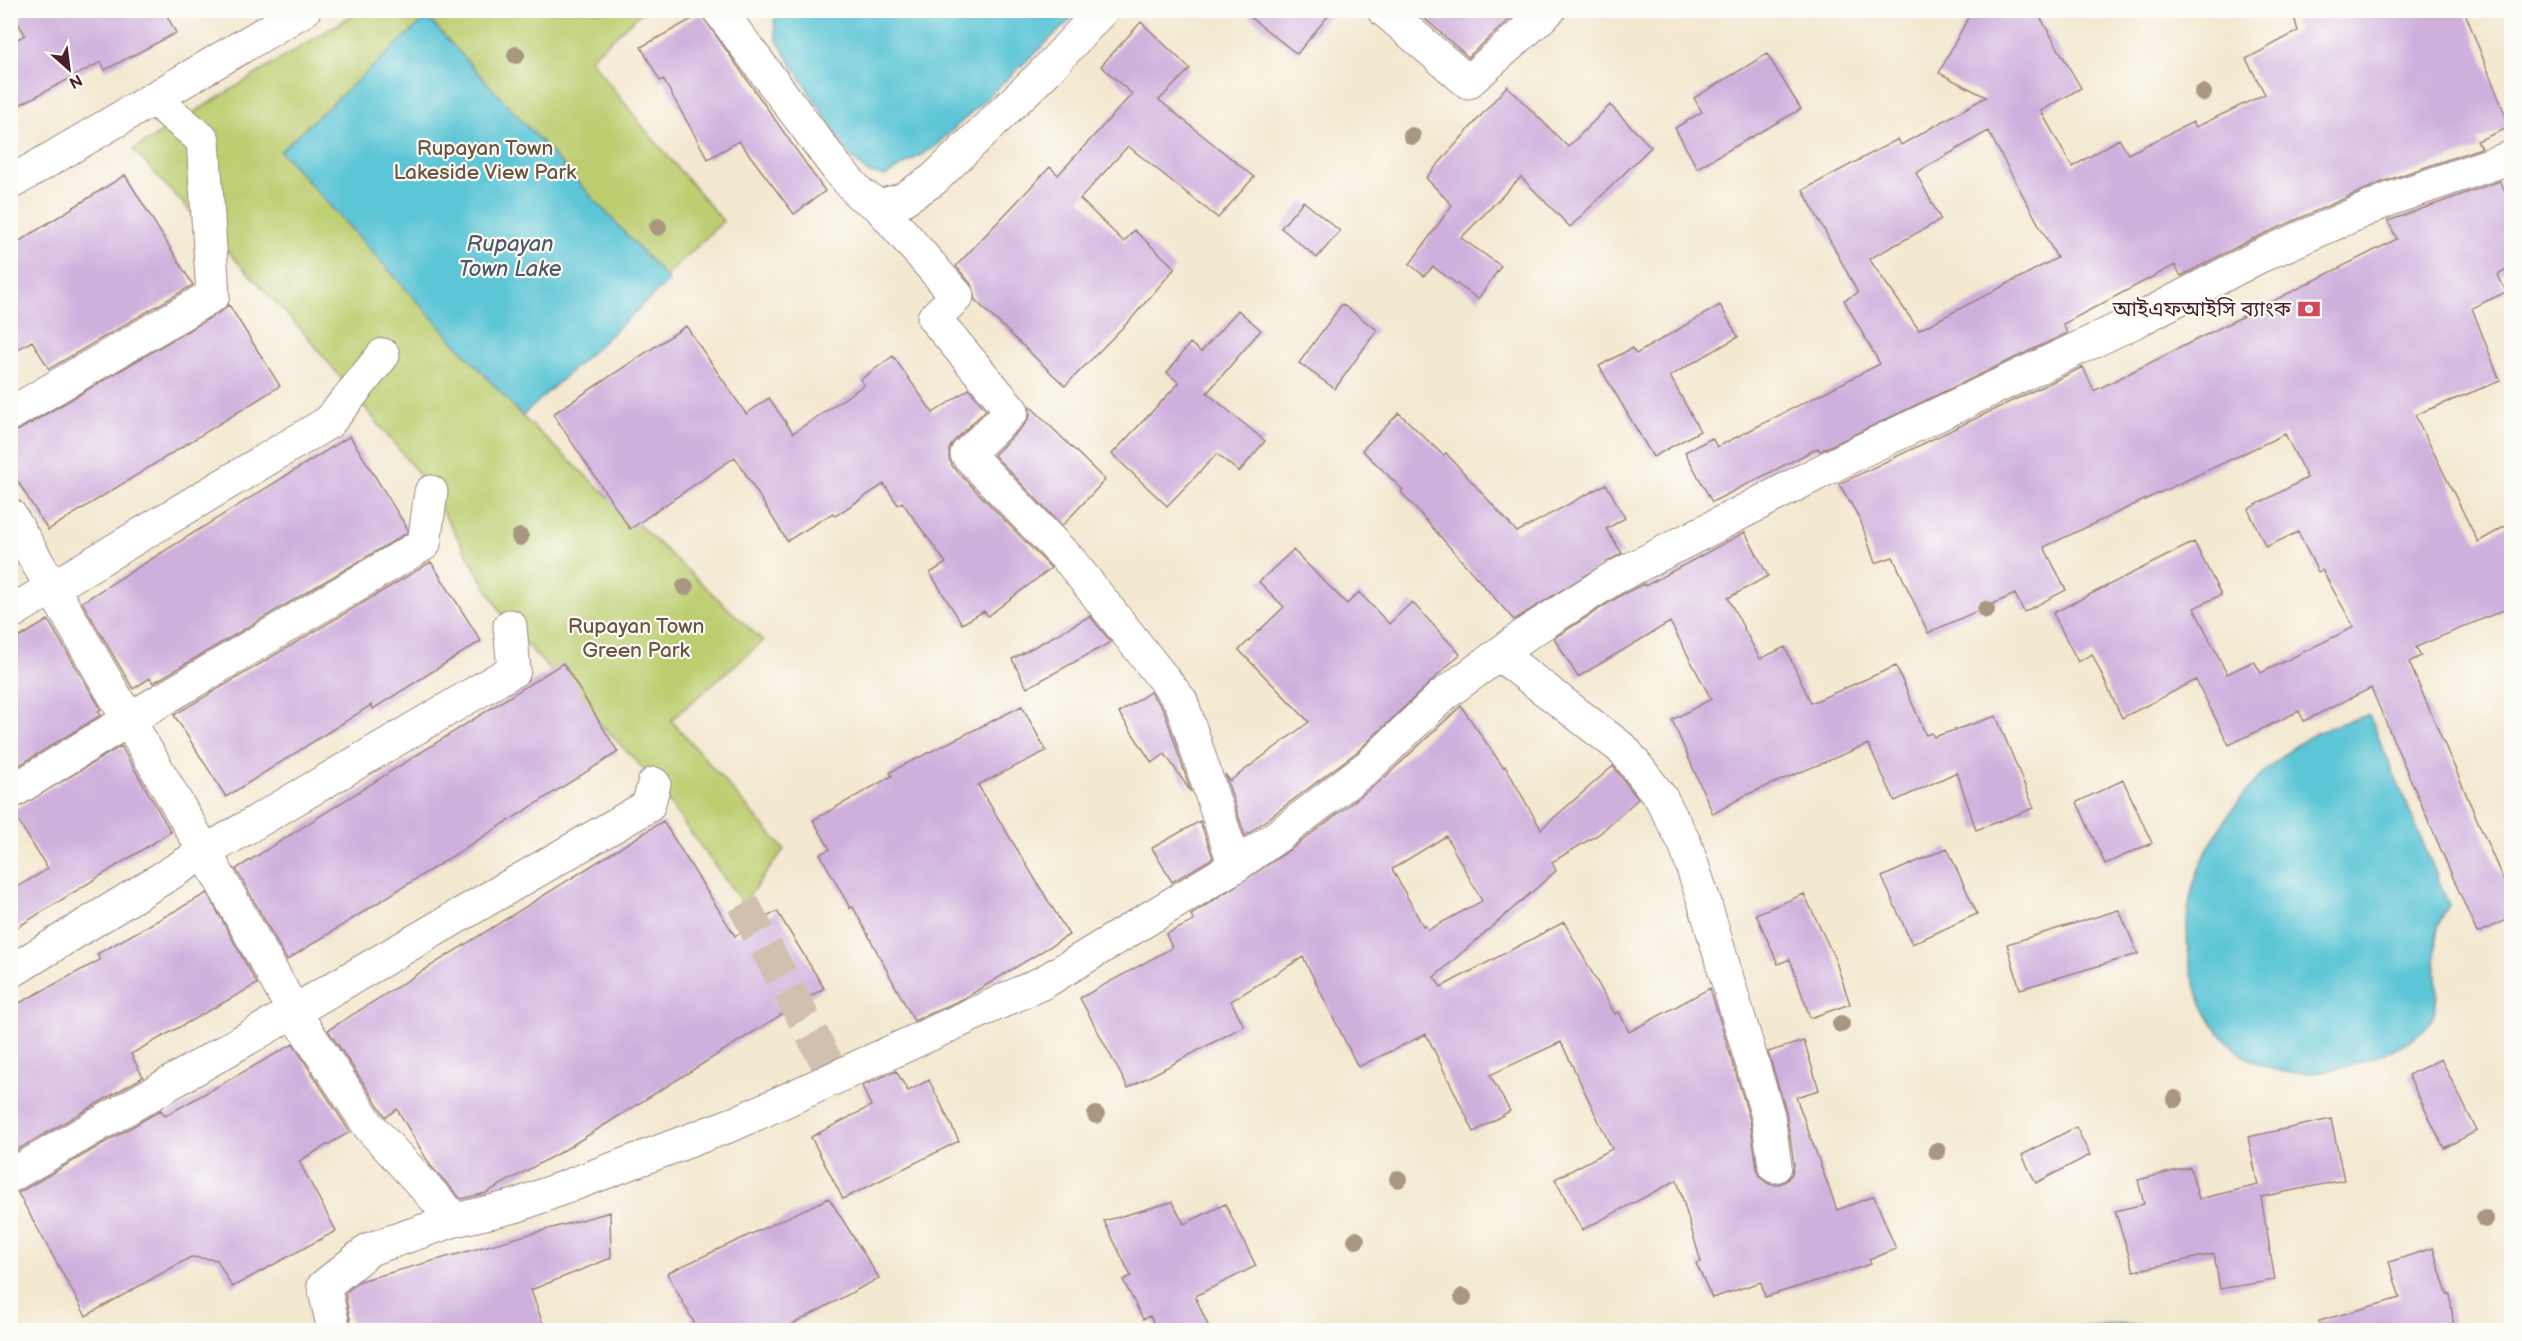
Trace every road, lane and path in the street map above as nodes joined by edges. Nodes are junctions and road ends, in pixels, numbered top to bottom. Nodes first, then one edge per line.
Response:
1 (304, 10) edge
2 (719, 10) edge
3 (1102, 10) edge
4 (1384, 10) edge
5 (1549, 10) edge
6 (155, 100) junction
7 (2511, 157) edge
8 (10, 183) edge
9 (879, 206) junction
10 (383, 355) dead end
11 (10, 414) edge
12 (431, 492) dead end
13 (10, 515) edge
14 (53, 589) junction
15 (10, 613) edge
16 (510, 626) dead end
17 (1499, 654) junction
18 (128, 720) junction
19 (10, 793) edge
20 (651, 795) dead end
21 (205, 852) junction
22 (1235, 866) junction
23 (10, 972) edge
24 (294, 1012) junction
25 (1775, 1166) dead end
26 (10, 1176) edge
27 (455, 1220) junction
28 (334, 1330) edge

1 - 6 street
2 - 9 street
3 - 9 street
4 - 5 street
6 - 8 street
6 - 11 street
7 - 17 street
9 - 22 street
10 - 14 street
12 - 18 street
13 - 14 street
14 - 15 street
14 - 18 street
16 - 21 street
17 - 22 street
17 - 25 street
18 - 19 street
18 - 21 street
20 - 24 street
21 - 23 street
21 - 24 street
22 - 27 street
24 - 26 street
24 - 27 street
27 - 28 street

